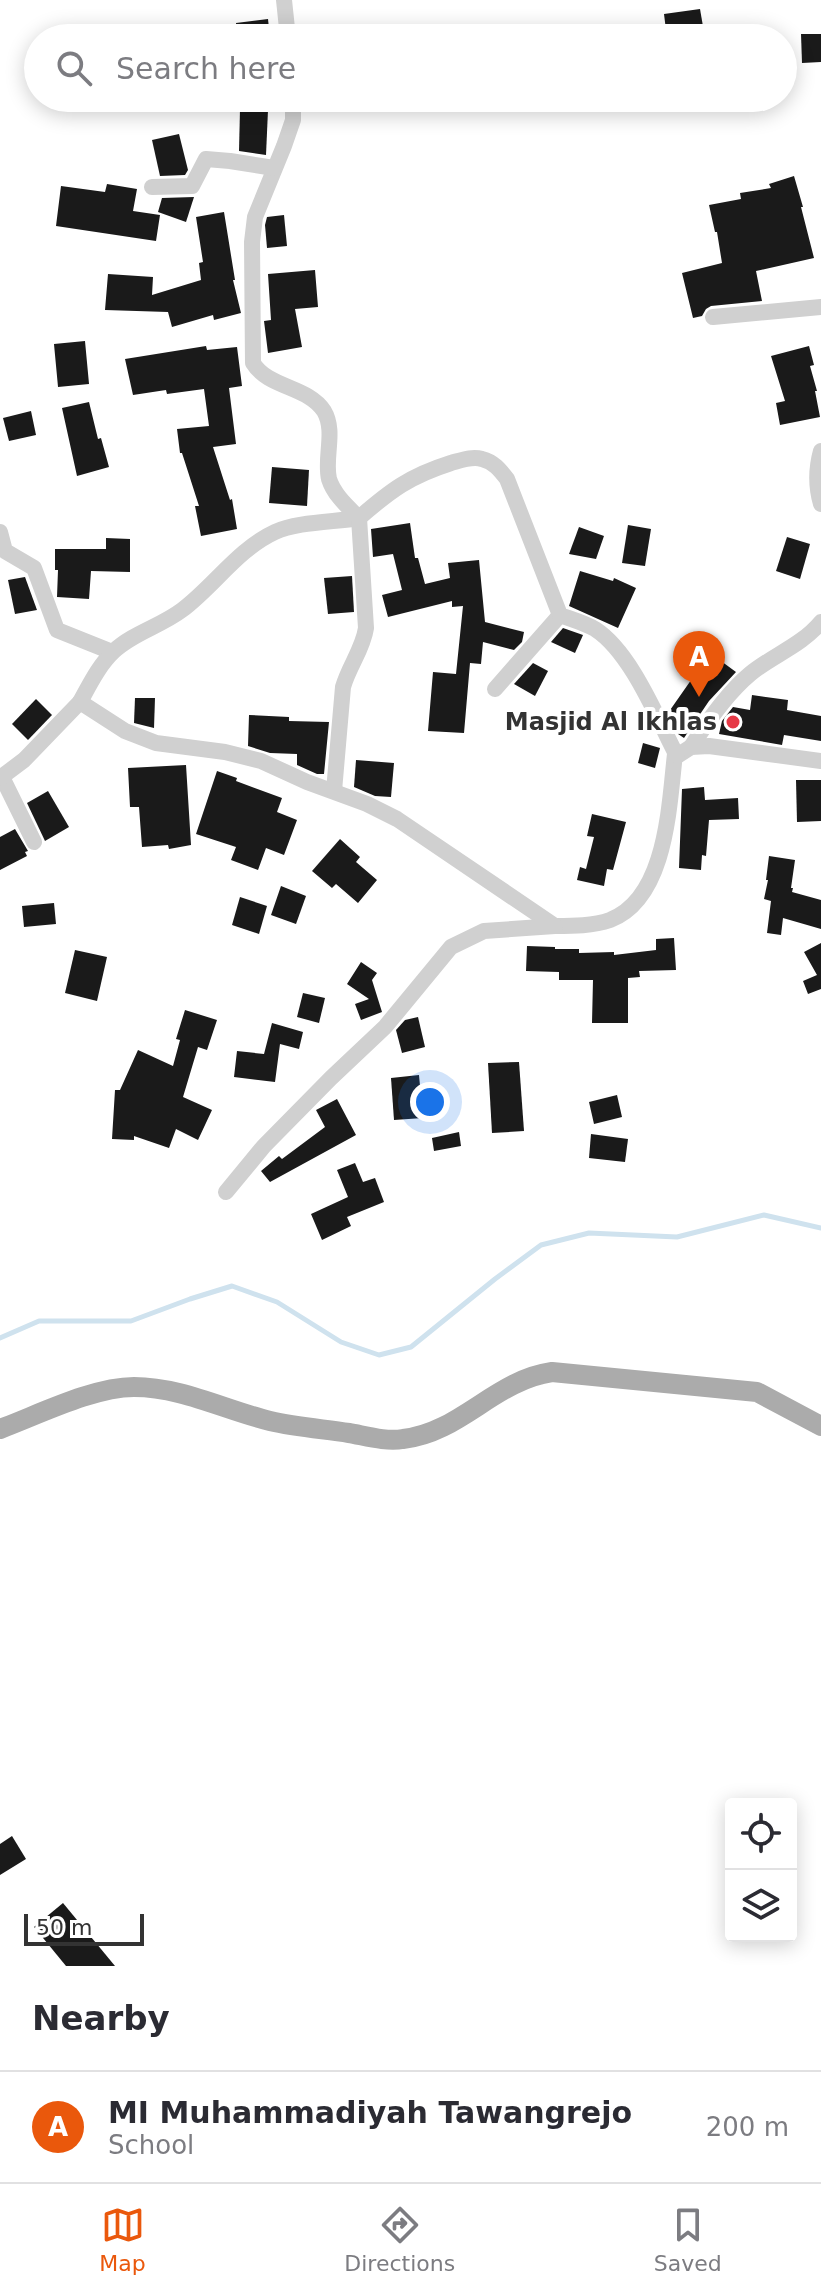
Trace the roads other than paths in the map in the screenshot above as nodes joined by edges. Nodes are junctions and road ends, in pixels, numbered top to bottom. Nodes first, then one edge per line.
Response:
1 (284, 0) edge
2 (287, 24) edge
3 (293, 112) edge
4 (274, 168) junction
5 (152, 187) dead end
6 (821, 307) edge
7 (713, 317) dead end
8 (821, 451) edge
9 (821, 504) edge
10 (359, 518) junction
11 (0, 532) edge
12 (560, 615) junction
13 (821, 622) edge
14 (112, 652) junction
15 (495, 689) dead end
16 (80, 702) junction
17 (684, 752) junction
18 (821, 761) edge
19 (1, 778) edge
20 (334, 791) junction
21 (34, 842) dead end
22 (555, 926) junction
23 (226, 1192) dead end
24 (821, 1426) edge
25 (0, 1429) edge

1 - 2 street
3 - 4 street
4 - 5 street
4 - 10 street
6 - 7 street
8 - 9 street
10 - 12 street
10 - 14 street
10 - 20 street
11 - 14 street
12 - 15 street
12 - 17 street
13 - 17 street
14 - 16 street
16 - 19 street
16 - 20 street
17 - 18 street
17 - 22 street
19 - 21 street
20 - 22 street
22 - 23 street
24 - 25 main road

